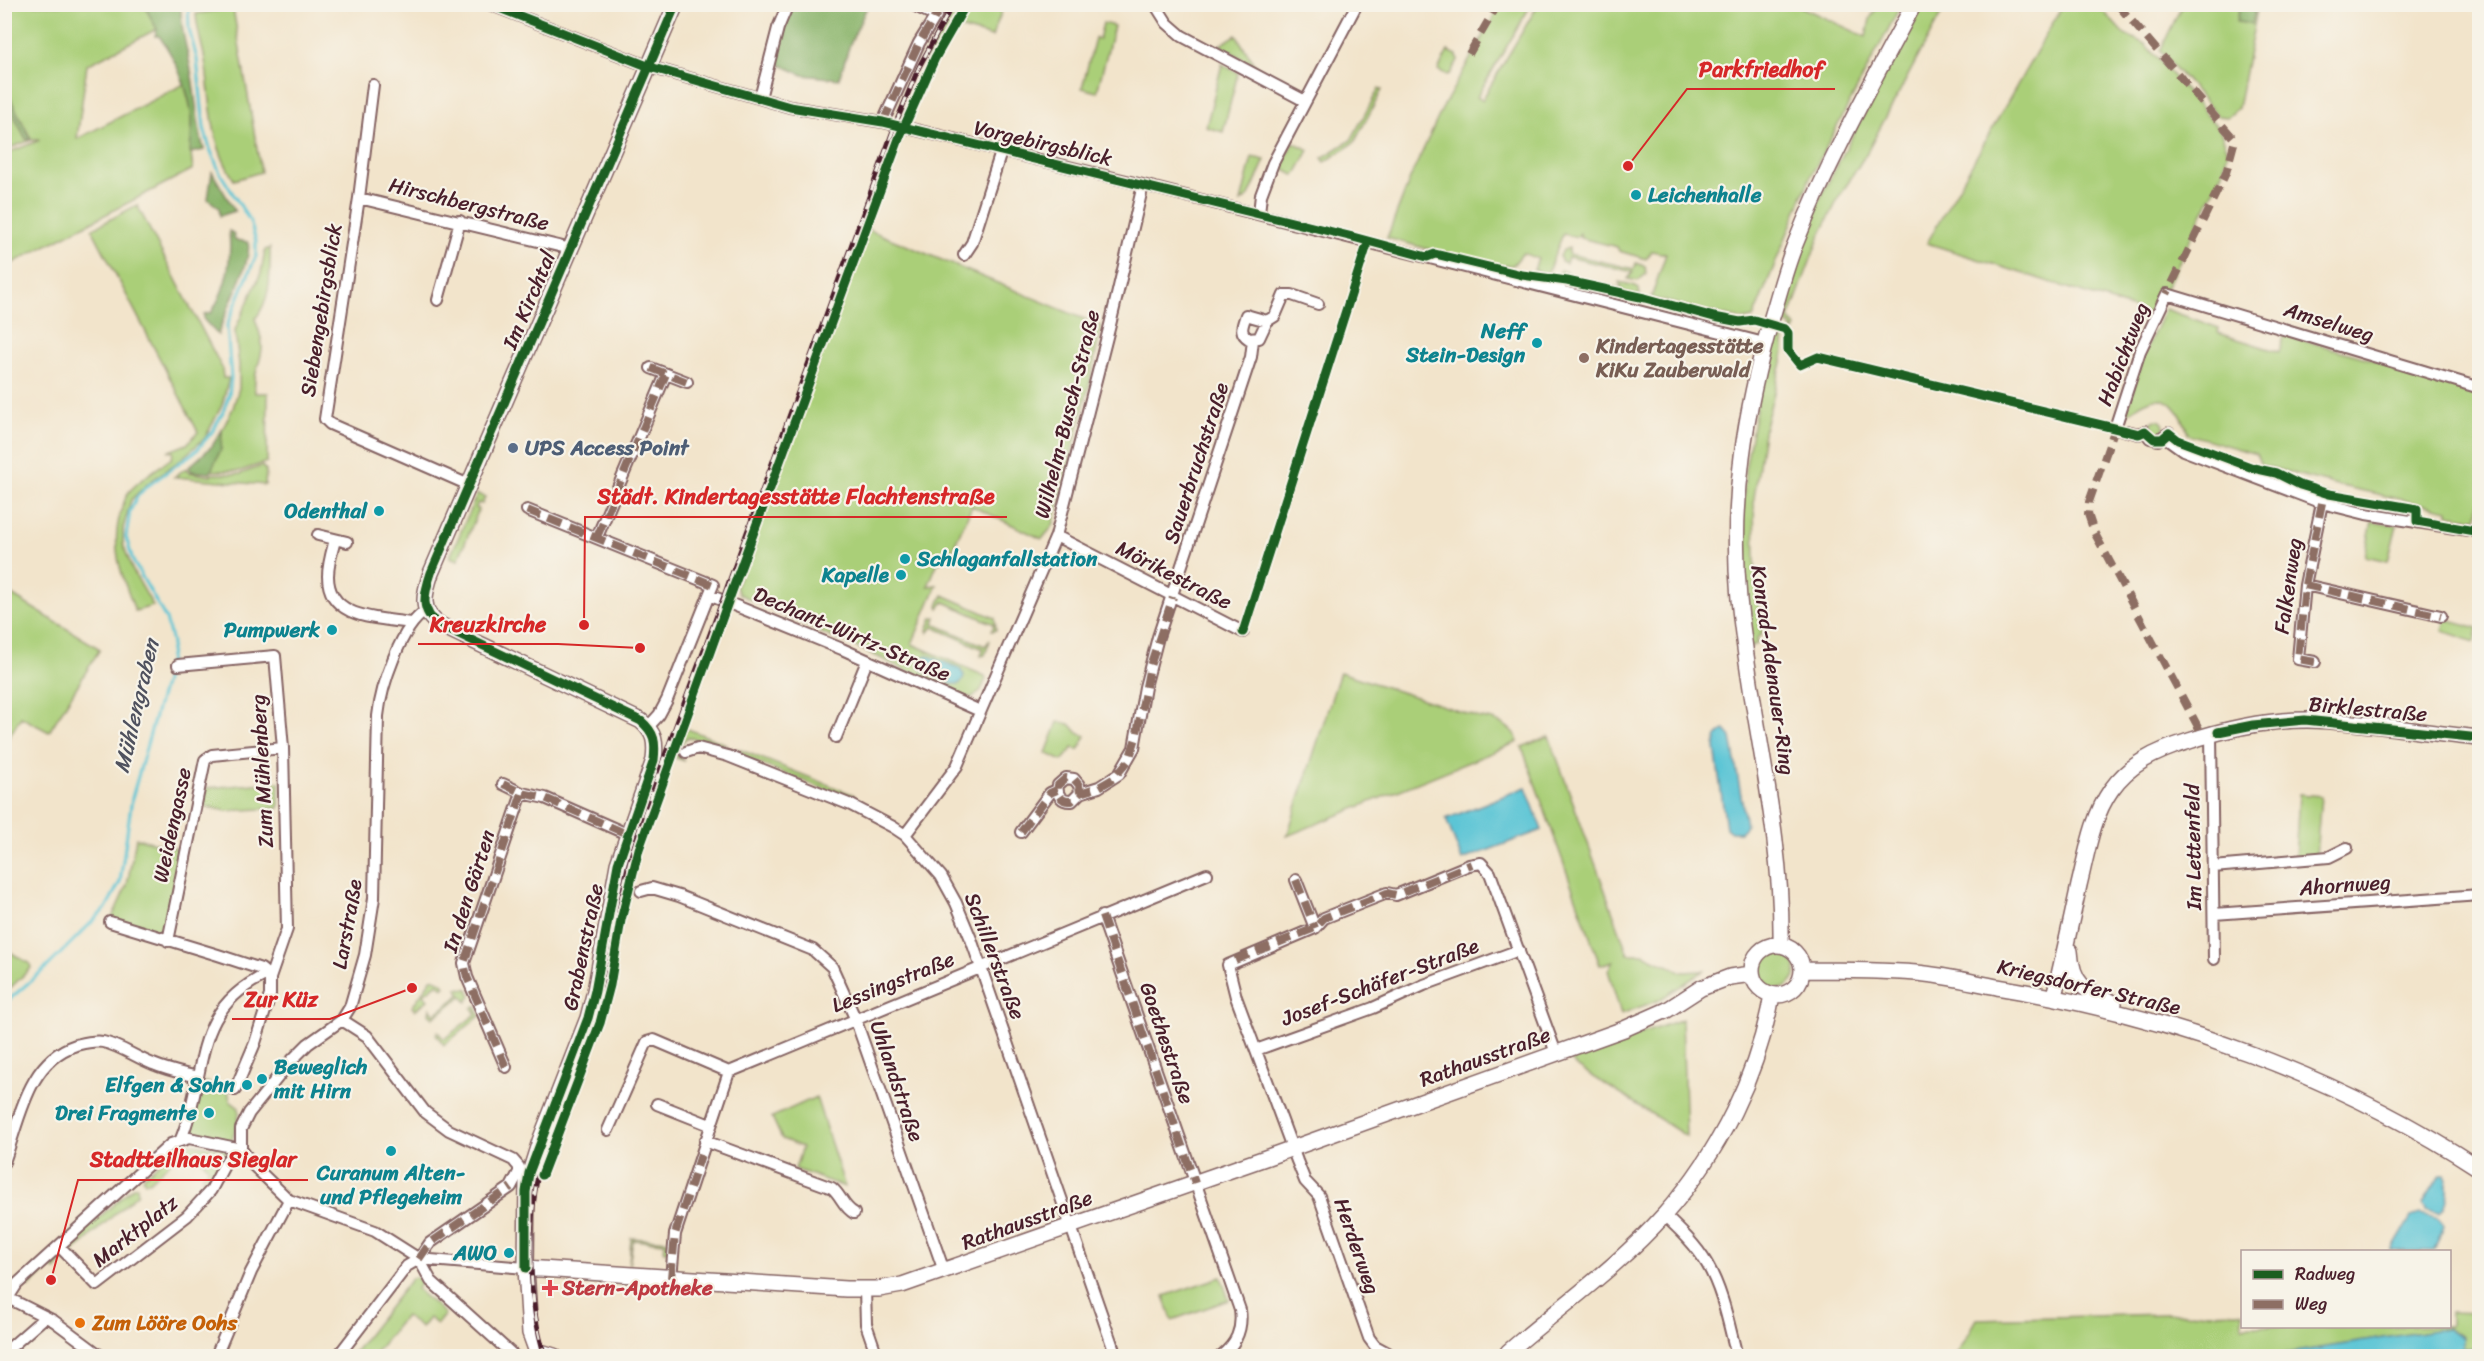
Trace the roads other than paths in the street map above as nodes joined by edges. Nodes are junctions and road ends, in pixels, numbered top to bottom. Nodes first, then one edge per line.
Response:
1 (489, 4) edge
2 (676, 4) edge
3 (788, 4) edge
4 (911, 4) edge
5 (943, 4) edge
6 (1155, 4) edge
7 (1358, 4) edge
8 (1914, 4) edge
9 (502, 7) edge
10 (936, 16) junction
11 (650, 67) junction
12 (373, 85) dead end
13 (760, 98) junction
14 (1305, 101) junction
15 (883, 122) junction
16 (1001, 152) junction
17 (1143, 185) junction
18 (359, 198) junction
19 (1258, 213) junction
20 (460, 221) junction
21 (571, 249) junction
22 (964, 255) dead end
23 (2168, 294) joint
24 (438, 300) dead end
25 (1318, 304) dead end
26 (1267, 321) junction
27 (1253, 340) junction
28 (1764, 343) junction
29 (651, 368) dead end
30 (666, 374) junction
31 (687, 382) dead end
32 (2480, 388) edge
33 (469, 485) junction
34 (2322, 503) junction
35 (527, 510) dead end
36 (2480, 532) edge
37 (318, 535) dead end
38 (1056, 536) junction
39 (597, 537) junction
40 (335, 540) junction
41 (347, 542) dead end
42 (2305, 585) junction
43 (711, 590) junction
44 (1173, 597) junction
45 (426, 611) junction
46 (2440, 616) dead end
47 (411, 623) junction
48 (1244, 632) dead end
49 (867, 661) junction
50 (2315, 662) dead end
51 (178, 665) dead end
52 (980, 711) junction
53 (648, 727) junction
54 (2215, 733) junction
55 (836, 737) dead end
56 (2480, 738) edge
57 (283, 748) junction
58 (686, 752) dead end
59 (503, 784) dead end
60 (1057, 790) junction
61 (522, 793) junction
62 (1080, 793) junction
63 (1021, 832) dead end
64 (627, 834) junction
65 (905, 835) junction
66 (2347, 848) dead end
67 (2213, 867) junction
68 (1207, 874) dead end
69 (1296, 880) dead end
70 (640, 891) dead end
71 (2480, 895) edge
72 (2214, 914) junction
73 (1102, 916) junction
74 (110, 921) dead end
75 (1315, 928) junction
76 (2069, 933) junction
77 (168, 941) junction
78 (1781, 945) junction
79 (1519, 950) junction
80 (2214, 959) dead end
81 (981, 967) junction
82 (1803, 970) junction
83 (1752, 974) junction
84 (269, 976) junction
85 (1772, 995) junction
86 (2054, 996) junction
87 (2140, 1017) junction
88 (855, 1018) junction
89 (342, 1020) junction
90 (1256, 1050) junction
91 (1556, 1053) junction
92 (506, 1067) dead end
93 (729, 1072) junction
94 (197, 1077) junction
95 (235, 1090) dead end
96 (657, 1104) dead end
97 (710, 1125) junction
98 (608, 1130) dead end
99 (181, 1139) junction
100 (705, 1141) junction
101 (1292, 1148) junction
102 (242, 1149) junction
103 (227, 1160) dead end
104 (4, 1162) edge
105 (2480, 1169) edge
106 (1195, 1183) junction
107 (289, 1200) junction
108 (854, 1213) dead end
109 (1664, 1215) junction
110 (1070, 1227) junction
111 (58, 1246) junction
112 (419, 1259) junction
113 (526, 1268) junction
114 (944, 1271) junction
115 (671, 1278) junction
116 (865, 1289) junction
117 (6, 1297) edge
118 (45, 1317) junction
119 (1508, 1352) dead end
120 (4, 1353) edge
121 (1388, 1353) dead end
122 (1225, 1355) edge
123 (101, 1356) edge
124 (216, 1356) edge
125 (338, 1356) edge
126 (514, 1356) edge
127 (536, 1356) edge
128 (554, 1356) edge
129 (877, 1356) edge
130 (1116, 1356) edge
131 (1737, 1356) edge

1 - 9 street, Vorgebirgsblick
2 - 11 street, Im Kirchtal
3 - 13 street
4 - 10 street
5 - 10 street
6 - 14 street
7 - 14 street
8 - 28 street, Konrad-Adenauer-Ring
9 - 11 street, Vorgebirgsblick
10 - 15 street
11 - 13 street, Vorgebirgsblick
11 - 21 street, Im Kirchtal
12 - 18 street, Siebengebirgsblick
13 - 15 street, Vorgebirgsblick
14 - 19 street
15 - 16 street, Vorgebirgsblick
16 - 17 street, Vorgebirgsblick
16 - 22 street
17 - 19 street, Vorgebirgsblick
17 - 38 street, Wilhelm-Busch-Straße
18 - 20 street, Hirschbergstraße
18 - 33 street, Siebengebirgsblick
19 - 28 street, Vorgebirgsblick
20 - 21 street, Hirschbergstraße
20 - 24 street
21 - 33 street, Im Kirchtal
23 - 32 street, Amselweg
23 - 34 street, Habichtweg
25 - 26 street, Sauerbruchstraße
26 - 27 street, Sauerbruchstraße
26 - 27 street, Sauerbruchstraße
27 - 44 street, Sauerbruchstraße
28 - 78 street, Konrad-Adenauer-Ring
29 - 30 street
30 - 31 street
30 - 39 street
33 - 45 street, Im Kirchtal
34 - 36 street
34 - 42 street, Falkenweg
35 - 39 street, Dechant-Wirtz-Straße
37 - 40 street
38 - 44 street, Mörikestraße
38 - 52 street, Wilhelm-Busch-Straße
39 - 43 street, Dechant-Wirtz-Straße
40 - 41 street
40 - 47 street
42 - 46 street
42 - 50 street, Falkenweg
43 - 49 street, Dechant-Wirtz-Straße
43 - 53 street
44 - 48 street, Mörikestraße
44 - 62 street, Sauerbruchstraße
45 - 47 street, Larstraße
45 - 53 street
47 - 89 street, Larstraße
49 - 52 street, Dechant-Wirtz-Straße
49 - 55 street
51 - 57 street, Zum Mühlenberg
52 - 65 street, Wilhelm-Busch-Straße
53 - 64 street, Grabenstraße
54 - 56 street, Birklestraße
54 - 67 street, Im Lettenfeld
54 - 76 street, Birklestraße
57 - 77 street, Weidengasse
57 - 84 street, Zum Mühlenberg
58 - 65 street, Schillerstraße
59 - 61 street
60 - 62 street
60 - 62 street
60 - 63 street
61 - 64 street
61 - 92 street, In den Gärten
64 - 113 street, Grabenstraße
65 - 81 street, Schillerstraße
66 - 67 street
67 - 72 street, Im Lettenfeld
68 - 73 street, Lessingstraße
69 - 75 street
70 - 88 street, Uhlandstraße
71 - 72 street, Ahornweg
72 - 80 street, Im Lettenfeld
73 - 81 street, Lessingstraße
73 - 106 street, Goethestraße
74 - 77 street
75 - 79 street
75 - 90 street, Herderweg
76 - 86 street, Birklestraße
76 - 87 street, Birklestraße
77 - 84 street
78 - 82 street
78 - 83 street
79 - 90 street, Josef-Schäfer-Straße
79 - 91 street
81 - 88 street, Lessingstraße
81 - 110 street, Schillerstraße
82 - 85 street
82 - 86 street, Kriegsdorfer Straße
83 - 85 street
83 - 91 street, Rathausstraße
84 - 94 street
84 - 95 street, Zum Mühlenberg
85 - 109 street
86 - 87 street, Kriegsdorfer Straße
87 - 105 street, Kriegsdorfer Straße
88 - 93 street, Lessingstraße
88 - 114 street, Uhlandstraße
89 - 102 street
89 - 112 street
90 - 101 street, Herderweg
91 - 101 street, Rathausstraße
93 - 97 street
93 - 98 street
94 - 99 street
94 - 104 street
96 - 97 street
97 - 100 street
99 - 102 street
99 - 111 street, Marktplatz
100 - 108 street
100 - 115 street
101 - 106 street, Rathausstraße
101 - 121 street, Herderweg
102 - 107 street
103 - 111 street, Marktplatz
106 - 110 street, Rathausstraße
106 - 122 street, Goethestraße
107 - 112 street, Rathausstraße
107 - 124 street
109 - 119 street
109 - 131 street
110 - 114 street, Rathausstraße
110 - 130 street, Schillerstraße
111 - 117 street, Marktplatz
112 - 113 street, Rathausstraße
112 - 125 street
112 - 126 street
113 - 115 street, Rathausstraße
113 - 127 street, Grabenstraße
114 - 116 street, Rathausstraße
115 - 116 street, Rathausstraße
116 - 129 street
117 - 118 street
118 - 120 street
118 - 123 street
127 - 128 street

